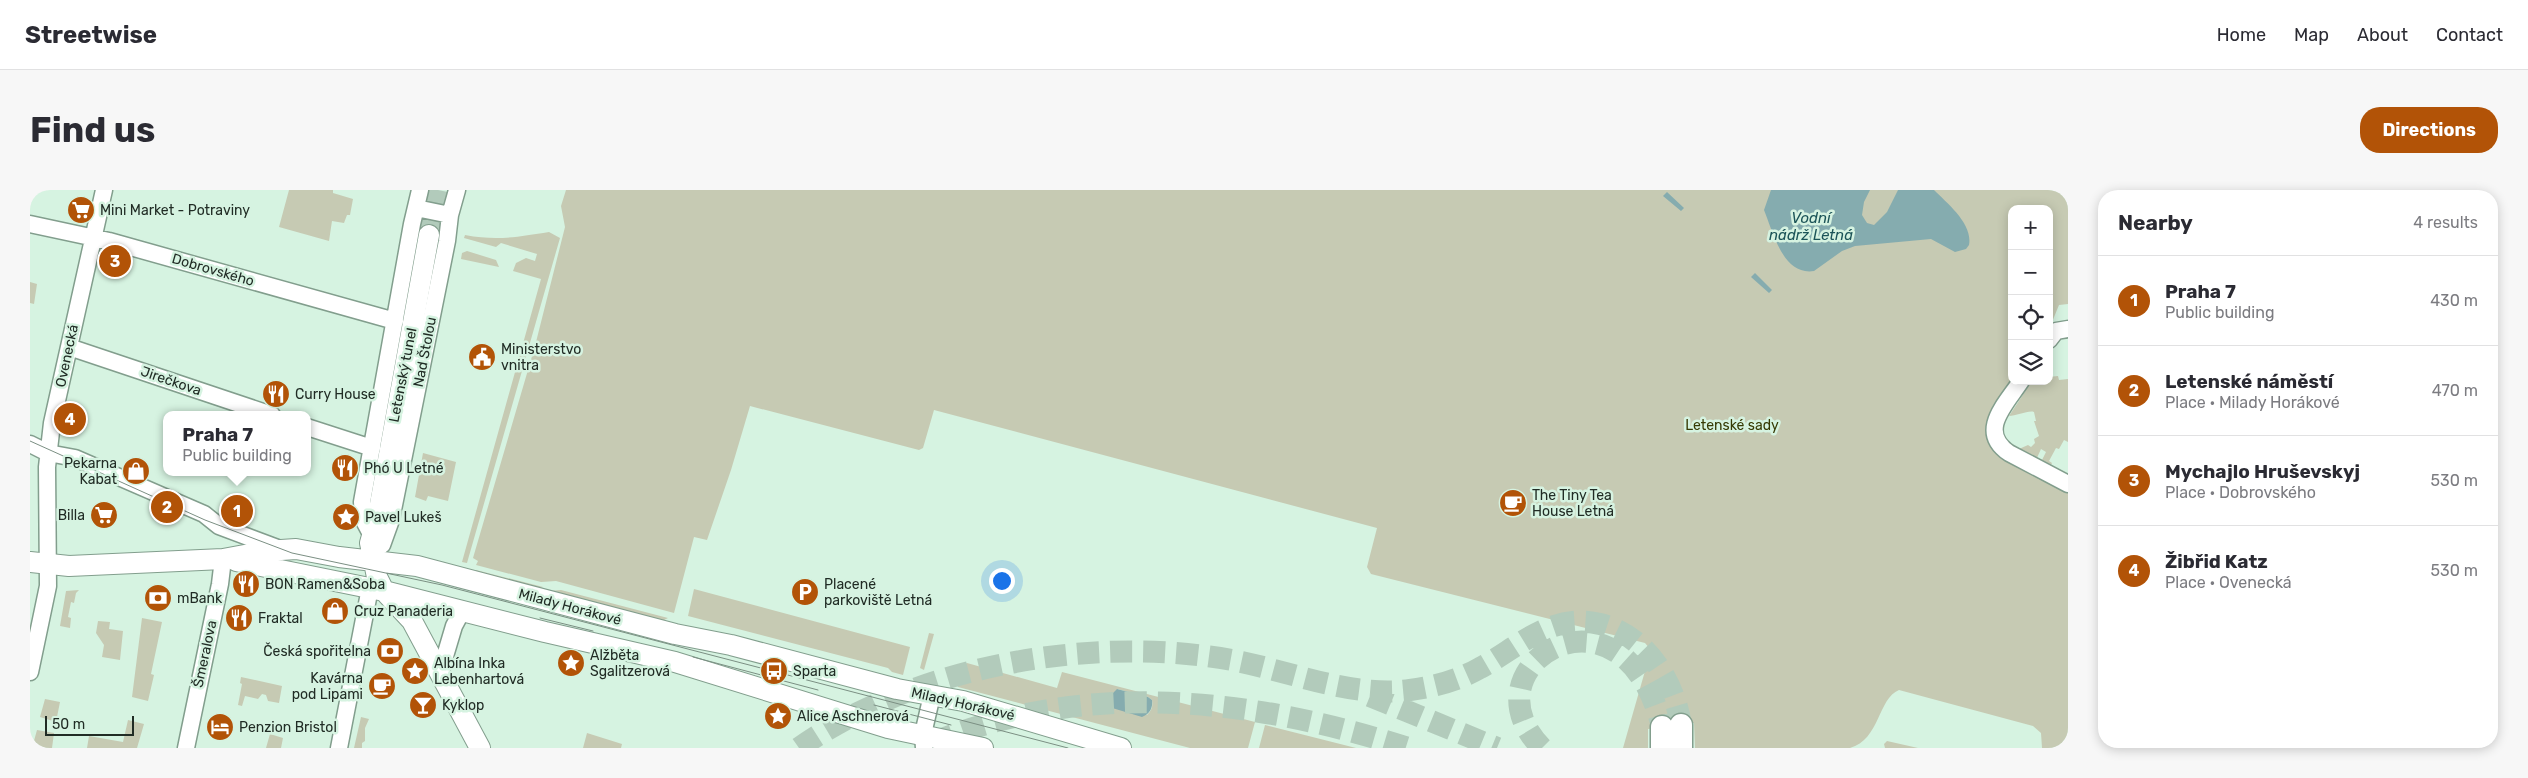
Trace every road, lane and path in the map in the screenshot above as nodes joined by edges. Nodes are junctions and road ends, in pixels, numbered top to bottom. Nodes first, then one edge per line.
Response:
1 (104, 190) edge
2 (420, 190) edge
3 (457, 190) edge
4 (416, 208) junction
5 (450, 215) junction
6 (30, 224) edge
7 (94, 237) junction
8 (438, 238) junction
9 (395, 321) junction
10 (2068, 329) edge
11 (2053, 335) edge
12 (69, 347) junction
13 (2018, 385) edge
14 (260, 411) edge
15 (311, 428) edge
16 (30, 444) edge
17 (372, 448) junction
18 (48, 453) junction
19 (2068, 484) edge
20 (376, 539) junction
21 (280, 549) junction
22 (222, 559) junction
23 (39, 564) edge
24 (377, 590) junction
25 (462, 610) junction
26 (30, 672) edge
27 (440, 672) junction
28 (932, 695) junction
29 (1668, 733) tunnel mouth
30 (921, 743) edge
31 (186, 748) edge
32 (339, 748) edge
33 (480, 748) edge
34 (983, 748) edge
35 (1121, 748) edge
36 (1681, 748) edge

1 - 7 street, Ovenecká
2 - 4 street
3 - 5 street, Nad Štolou
4 - 5 street
4 - 9 street
5 - 8 street, Nad Štolou
6 - 7 street, Dobrovského
7 - 9 street, Dobrovského
7 - 12 street, Ovenecká
8 - 20 main road, Letenský tunel
8 - 20 street, Nad Štolou
9 - 17 street
10 - 11 street
12 - 14 street, Jirečkova
12 - 18 street, Ovenecká
13 - 19 street
15 - 17 street
16 - 18 street, Milady Horákové
17 - 20 street
18 - 21 street, Milady Horákové
18 - 23 street, Ovenecká
20 - 21 main road, Milady Horákové
20 - 24 main road
20 - 28 main road, Milady Horákové
21 - 22 main road
22 - 23 main road
22 - 24 main road, Milady Horákové
22 - 31 street, Šmeralova
23 - 26 street, Ovenecká
24 - 25 main road, Milady Horákové
24 - 27 main road
24 - 32 street
25 - 27 street
25 - 30 main road, Milady Horákové
27 - 33 main road
28 - 30 street
28 - 35 main road, Milady Horákové
29 - 36 highway
30 - 34 main road, Milady Horákové

